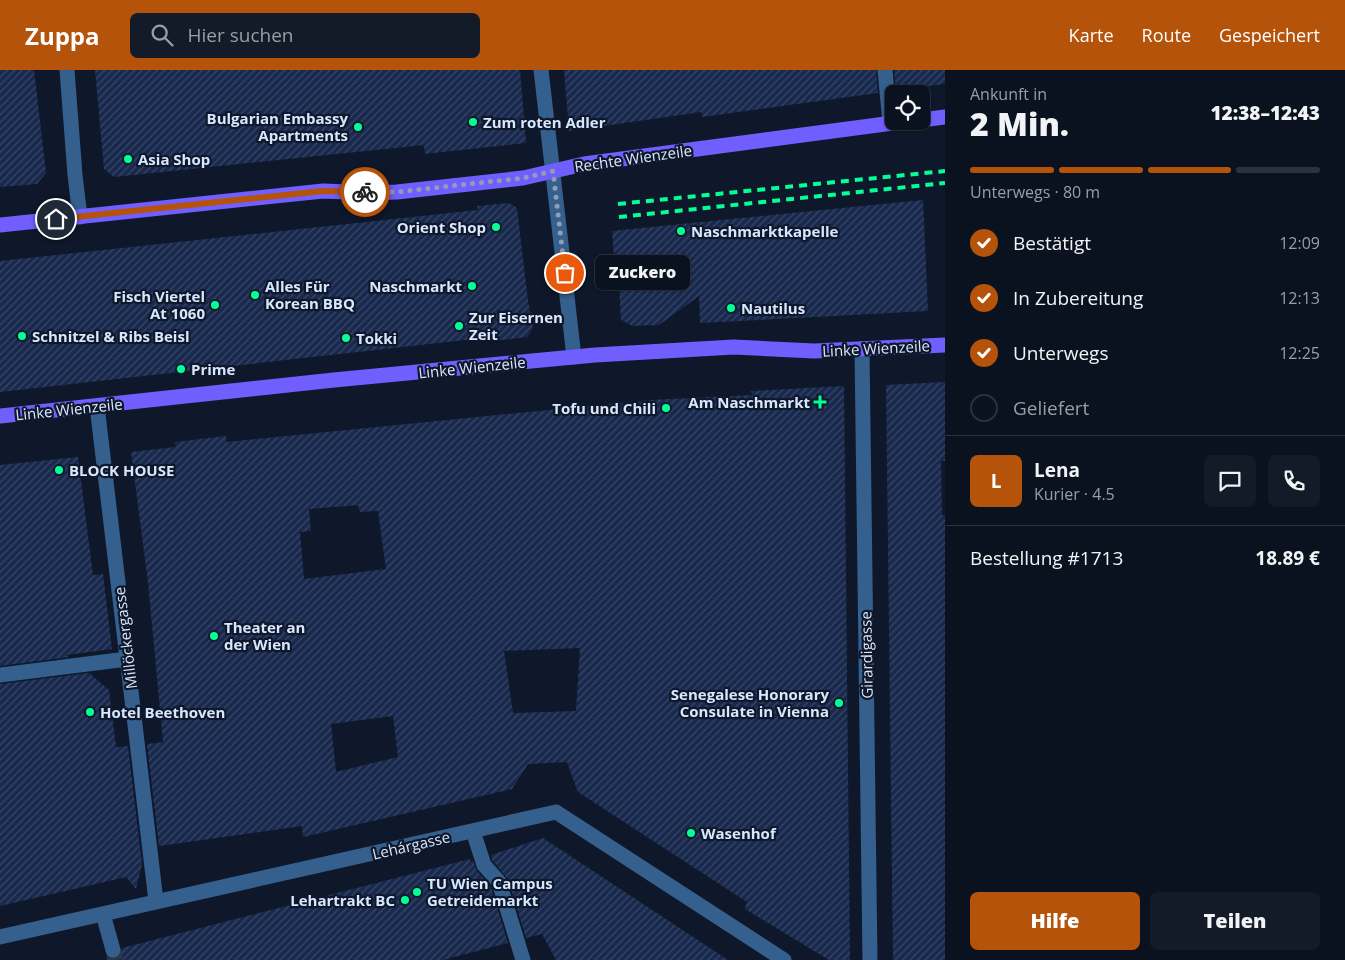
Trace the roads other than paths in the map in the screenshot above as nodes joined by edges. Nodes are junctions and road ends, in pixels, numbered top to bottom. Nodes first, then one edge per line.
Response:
1 (67, 70) edge
2 (541, 70) edge
3 (885, 70) edge
4 (886, 85) edge
5 (945, 117) edge
6 (930, 119) edge
7 (885, 124) edge
8 (553, 171) junction
9 (80, 217) junction
10 (0, 225) edge
11 (945, 345) edge
12 (862, 349) junction
13 (574, 357) junction
14 (97, 406) junction
15 (0, 416) edge
16 (127, 659) junction
17 (0, 675) edge
18 (473, 831) junction
19 (156, 901) junction
20 (103, 914) junction
21 (0, 937) edge
22 (113, 950) tunnel mouth
23 (523, 960) edge
24 (784, 960) edge
25 (870, 960) edge

1 - 9 street
2 - 8 street
3 - 4 street
5 - 6 main road
7 - 8 main road, Rechte Wienzeile
8 - 9 main road, Rechte Wienzeile
8 - 13 street
9 - 10 main road, Rechte Wienzeile
11 - 12 main road, Linke Wienzeile
12 - 13 main road, Linke Wienzeile
12 - 25 street, Girardigasse
13 - 14 main road, Linke Wienzeile
14 - 15 main road, Linke Wienzeile
14 - 16 street, Millöckergasse
16 - 17 street
16 - 19 street, Millöckergasse
18 - 19 street, Lehárgasse
18 - 23 street
18 - 24 street, Lehárgasse
19 - 20 street, Lehárgasse
20 - 21 street, Lehárgasse
20 - 22 street

